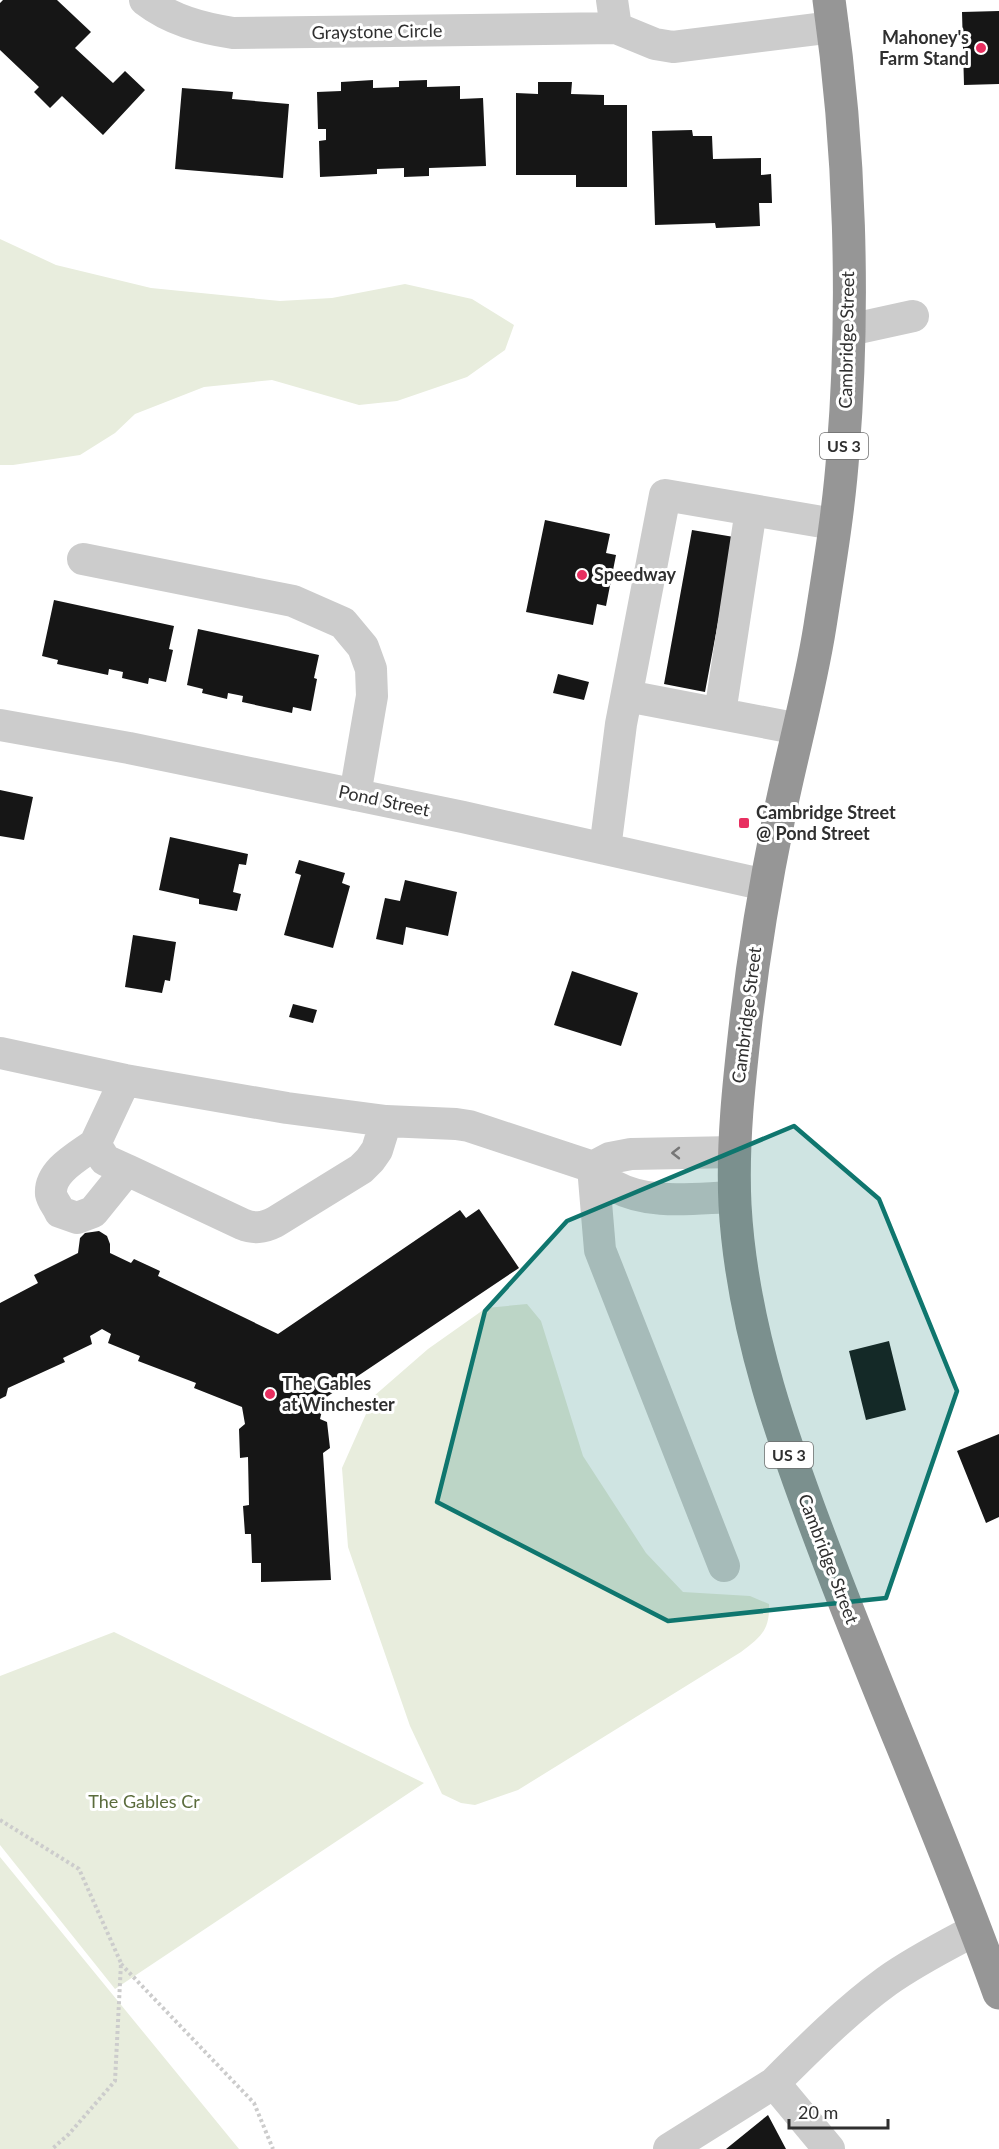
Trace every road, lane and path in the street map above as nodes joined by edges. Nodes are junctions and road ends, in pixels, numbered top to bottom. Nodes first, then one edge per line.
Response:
1 (145, 0) edge
2 (614, 14) edge
3 (831, 14) edge
4 (913, 316) dead end
5 (849, 330) junction
6 (751, 510) junction
7 (834, 524) junction
8 (83, 559) dead end
9 (627, 696) junction
10 (720, 713) junction
11 (0, 725) edge
12 (799, 729) junction
13 (355, 795) junction
14 (604, 849) junction
15 (765, 885) junction
16 (0, 1053) edge
17 (125, 1080) junction
18 (386, 1121) junction
19 (95, 1144) junction
20 (735, 1152) junction
21 (593, 1167) junction
22 (127, 1170) junction
23 (735, 1197) junction
24 (724, 1566) dead end
25 (0, 1820) edge
26 (975, 1930) junction
27 (121, 1964) junction
28 (999, 1994) edge
29 (774, 2083) junction
30 (52, 2149) edge
31 (273, 2149) edge
32 (669, 2149) edge
33 (829, 2149) edge

1 - 2 street, Graystone Circle
2 - 3 street, Graystone Circle
3 - 5 highway, Cambridge Street / US 3
4 - 5 street
5 - 7 highway, Cambridge Street / US 3
6 - 7 street
6 - 9 street
6 - 10 street
7 - 12 highway, Cambridge Street / US 3
8 - 13 street
9 - 10 street
9 - 14 street
10 - 12 street
11 - 13 street, Pond Street
12 - 15 highway, Cambridge Street / US 3
13 - 14 street, Pond Street
14 - 15 street, Pond Street
15 - 20 highway, Cambridge Street / US 3
16 - 17 street
17 - 18 street
17 - 19 street
18 - 21 street
18 - 22 street
19 - 22 street
19 - 22 street
20 -> 21 street
20 - 23 highway, Cambridge Street / US 3
21 - 23 street
21 - 24 street
23 - 26 highway, Cambridge Street / US 3
25 - 27 path
26 - 28 highway, Cambridge Street / US 3
26 - 29 street
27 - 30 path
27 - 31 path
29 - 32 street
29 - 33 street

